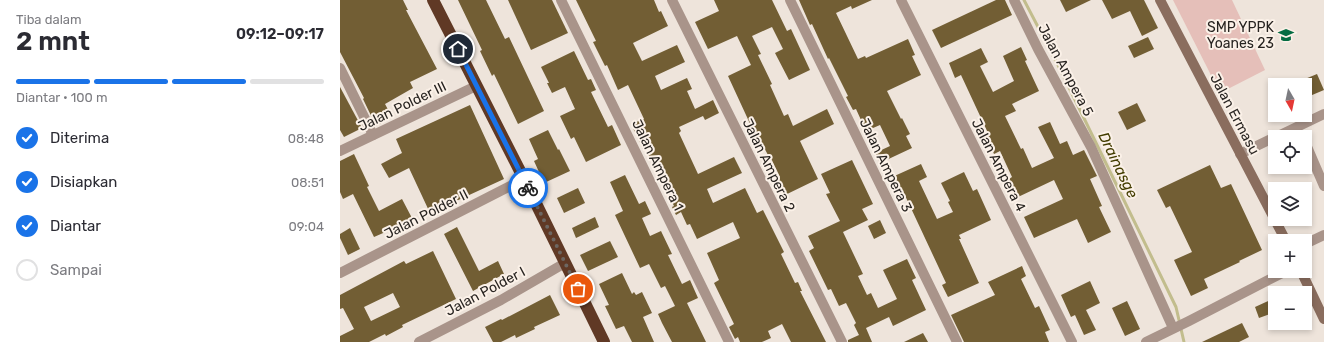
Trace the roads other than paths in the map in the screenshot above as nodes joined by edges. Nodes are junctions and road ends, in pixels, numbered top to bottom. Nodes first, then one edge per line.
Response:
1 (433, 0) edge
2 (561, 0) edge
3 (672, 0) edge
4 (790, 0) edge
5 (901, 0) edge
6 (1014, 0) edge
7 (1160, 0) edge
8 (340, 68) edge
9 (476, 86) junction
10 (1324, 114) edge
11 (1298, 126) junction
12 (1290, 130) edge
13 (1300, 130) edge
14 (374, 135) junction
15 (1268, 140) edge
16 (340, 151) edge
17 (1240, 154) junction
18 (1312, 158) edge
19 (524, 179) junction
20 (1324, 186) edge
21 (1282, 234) edge
22 (1324, 235) edge
23 (1312, 241) edge
24 (564, 263) junction
25 (340, 273) edge
26 (1272, 278) edge
27 (1304, 278) edge
28 (1324, 319) edge
29 (1175, 327) junction
30 (418, 342) edge
31 (604, 342) edge
32 (729, 342) edge
33 (842, 342) edge
34 (957, 342) edge
35 (1072, 342) edge
36 (1146, 342) edge

1 - 9 highway
2 - 32 street, Jalan Ampera 1
3 - 33 street, Jalan Ampera 2
4 - 34 street, Jalan Ampera 3
5 - 35 street, Jalan Ampera 4
6 - 29 street, Jalan Ampera 5
7 - 17 street, Jalan Ermasu
8 - 14 street
9 - 14 street, Jalan Polder III
9 - 19 highway
10 - 11 street
11 - 12 street
11 - 13 street
14 - 16 street, Jalan Polder III
15 - 17 street
17 - 21 street, Jalan Ermasu
18 - 20 street
19 - 24 highway
19 - 25 street, Jalan Polder II
22 - 23 street
24 - 30 street, Jalan Polder I
24 - 31 highway
26 - 29 street
27 - 28 street
29 - 36 street

